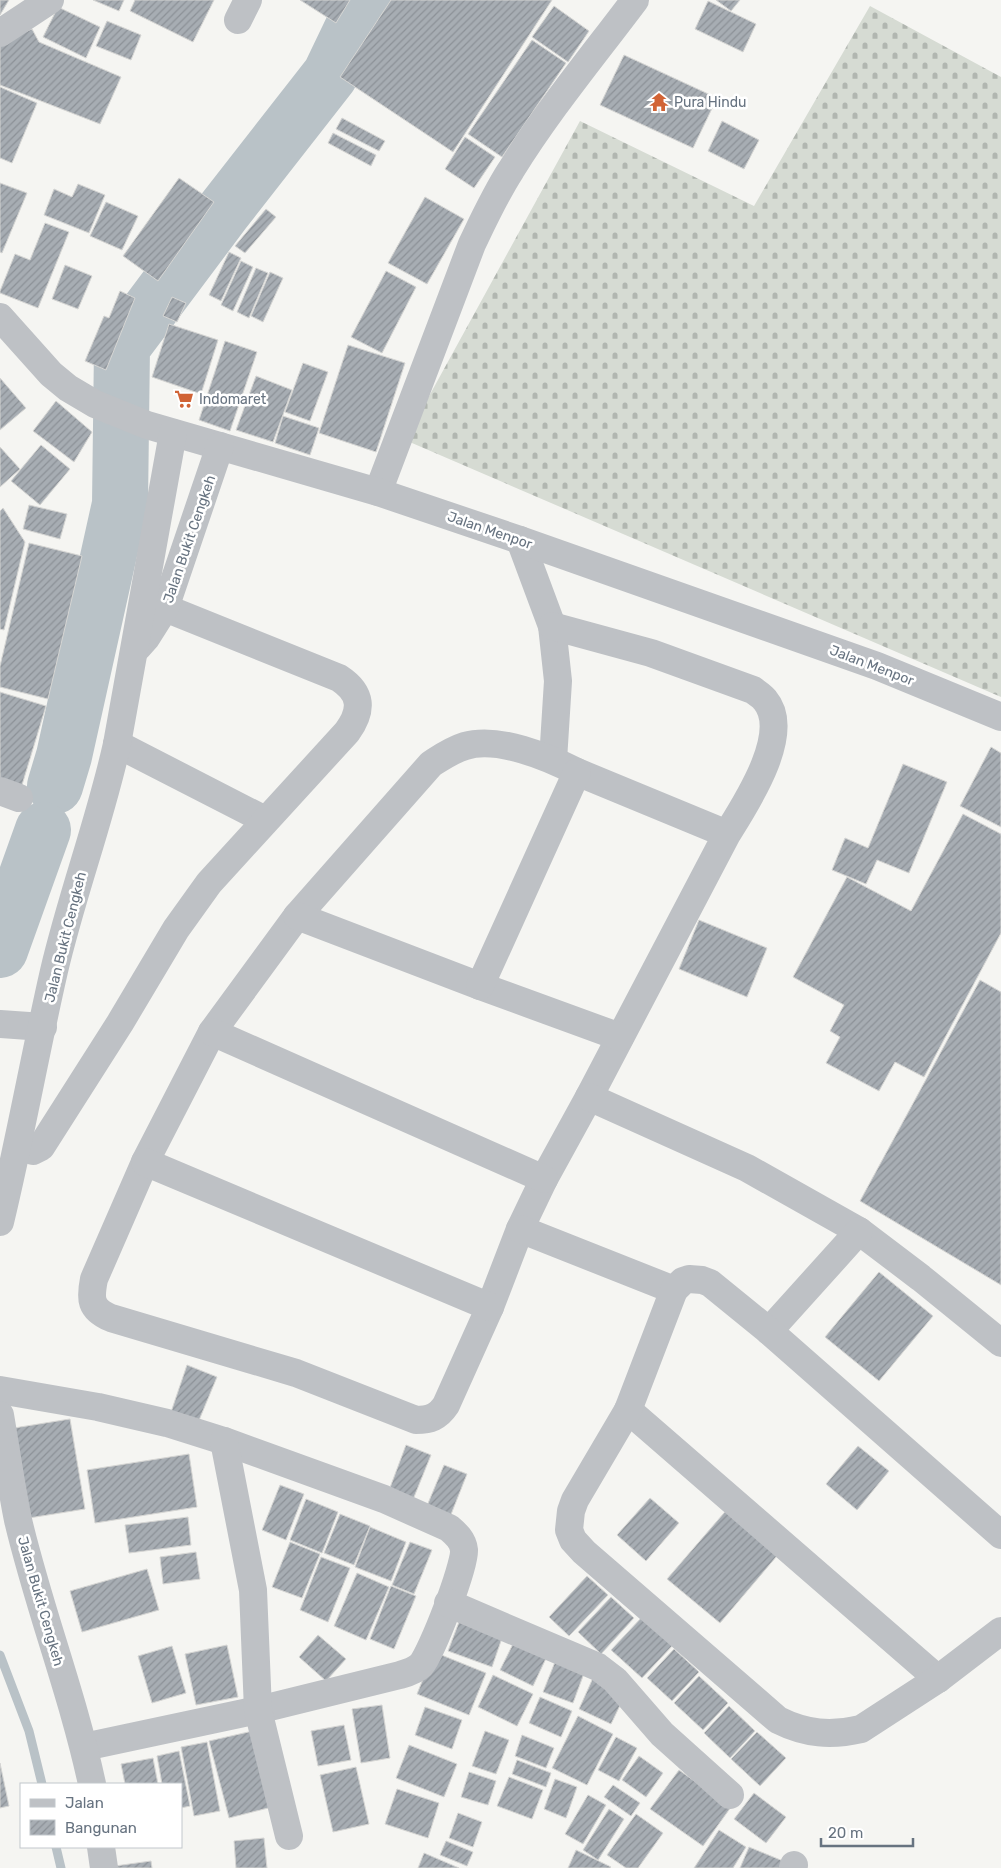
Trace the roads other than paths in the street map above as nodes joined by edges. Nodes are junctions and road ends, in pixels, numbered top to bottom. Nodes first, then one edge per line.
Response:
1 (50, 0) edge
2 (635, 0) edge
3 (0, 33) edge
4 (0, 317) edge
5 (173, 433) junction
6 (220, 446) junction
7 (378, 492) junction
8 (520, 540) junction
9 (165, 608) junction
10 (552, 626) junction
11 (134, 652) junction
12 (1001, 717) edge
13 (117, 744) junction
14 (565, 766) junction
15 (265, 820) junction
16 (727, 834) junction
17 (297, 916) junction
18 (480, 986) junction
19 (3, 1024) edge
20 (43, 1027) junction
21 (212, 1032) junction
22 (620, 1037) junction
23 (589, 1097) junction
24 (18, 1146) junction
25 (144, 1162) junction
26 (544, 1179) junction
27 (0, 1222) edge
28 (520, 1229) junction
29 (859, 1231) junction
30 (674, 1290) junction
31 (490, 1307) junction
32 (769, 1331) junction
33 (1001, 1342) edge
34 (0, 1390) edge
35 (628, 1410) junction
36 (0, 1415) edge
37 (224, 1441) junction
38 (1001, 1535) edge
39 (448, 1603) junction
40 (1001, 1632) edge
41 (938, 1679) junction
42 (258, 1710) junction
43 (84, 1747) junction
44 (92, 1783) edge
45 (730, 1795) dead end
46 (289, 1836) dead end
47 (101, 1848) edge
48 (104, 1868) edge

1 - 3 street
2 - 7 street
4 - 5 street, Jalan Menpor
5 - 6 street, Jalan Menpor
5 - 11 street, Jalan Bukit Cengkeh
6 - 7 street, Jalan Menpor
6 - 9 street, Jalan Bukit Cengkeh
7 - 8 street, Jalan Menpor
8 - 10 street
8 - 12 street, Jalan Menpor
9 - 11 street, Jalan Bukit Cengkeh
9 - 15 street
10 - 14 street
10 - 16 street
11 - 13 street, Jalan Bukit Cengkeh
13 - 15 street
13 - 20 street, Jalan Bukit Cengkeh
14 - 16 street
14 - 17 street
14 - 18 street
15 - 24 street
16 - 22 street
17 - 18 street
17 - 21 street
18 - 22 street
19 - 20 street
20 - 24 street, Jalan Bukit Cengkeh
21 - 25 street
21 - 26 street
22 - 23 street
23 - 26 street
23 - 29 street
24 - 27 street, Jalan Bukit Cengkeh
25 - 31 street
25 - 31 street
26 - 28 street
28 - 30 street
28 - 31 street
29 - 32 street
29 - 33 street
30 - 32 street
30 - 35 street
32 - 38 street
34 - 37 street
35 - 41 street
35 - 41 street
36 - 43 street, Jalan Bukit Cengkeh
37 - 39 street
37 - 42 street
39 - 42 street
39 - 45 street
40 - 41 street
42 - 43 street
42 - 46 street
43 - 44 street, Jalan Bukit Cengkeh
47 - 48 street

